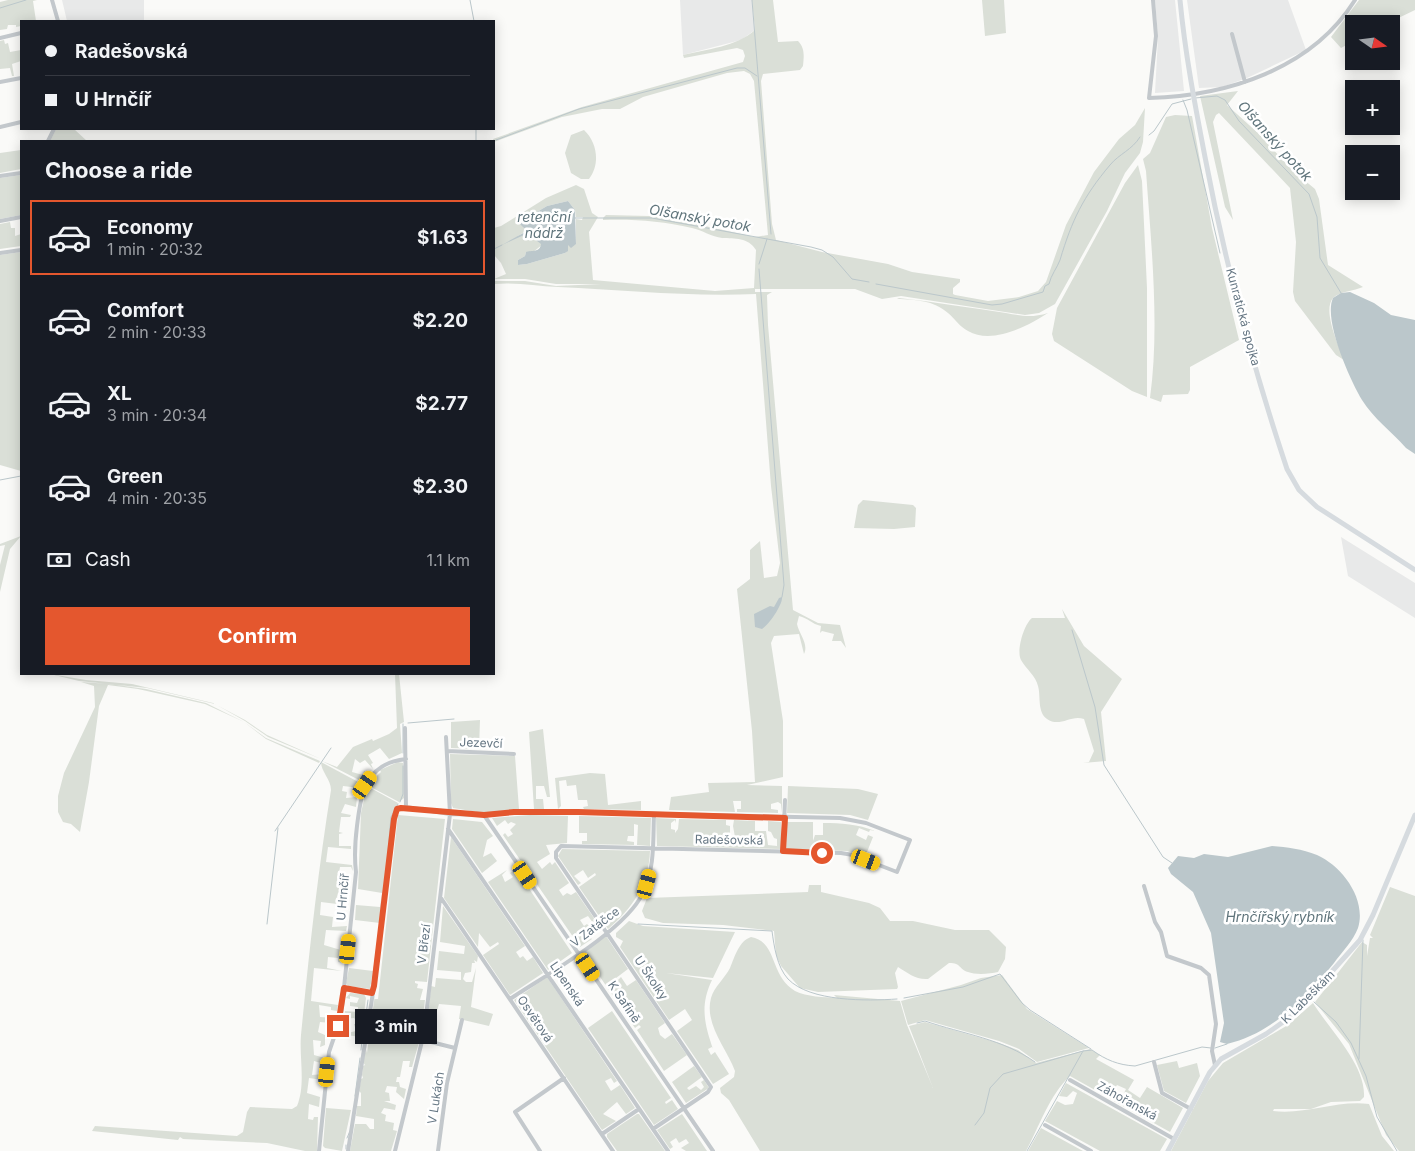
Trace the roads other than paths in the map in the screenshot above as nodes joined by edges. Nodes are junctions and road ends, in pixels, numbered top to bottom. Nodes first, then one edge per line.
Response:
1 (52, 0) edge
2 (1153, 0) edge
3 (1180, 0) edge
4 (1355, 0) edge
5 (58, 20) edge
6 (20, 33) edge
7 (1232, 34) dead end
8 (0, 38) edge
9 (20, 78) edge
10 (0, 82) edge
11 (1245, 82) junction
12 (20, 122) edge
13 (0, 127) edge
14 (20, 173) edge
15 (0, 176) edge
16 (20, 217) edge
17 (0, 221) edge
18 (20, 250) edge
19 (0, 254) edge
20 (1415, 570) edge
21 (405, 728) dead end
22 (446, 737) dead end
23 (447, 751) junction
24 (514, 754) dead end
25 (406, 759) junction
26 (785, 800) dead end
27 (406, 808) junction
28 (450, 814) junction
29 (654, 814) junction
30 (484, 815) junction
31 (1415, 815) edge
32 (785, 818) junction
33 (448, 829) junction
34 (653, 848) junction
35 (783, 851) junction
36 (556, 852) joint
37 (1144, 886) dead end
38 (440, 898) junction
39 (607, 933) junction
40 (578, 953) junction
41 (548, 974) junction
42 (344, 988) junction
43 (372, 993) junction
44 (510, 999) junction
45 (462, 1020) dead end
46 (423, 1040) junction
47 (455, 1048) junction
48 (1154, 1062) dead end
49 (1215, 1065) junction
50 (564, 1078) junction
51 (1070, 1080) dead end
52 (684, 1108) junction
53 (1191, 1108) junction
54 (639, 1109) junction
55 (1045, 1125) dead end
56 (653, 1129) junction
57 (602, 1134) junction
58 (1174, 1139) junction
59 (320, 1151) edge
60 (348, 1151) edge
61 (395, 1151) edge
62 (438, 1151) edge
63 (540, 1151) edge
64 (613, 1151) edge
65 (668, 1151) edge
66 (713, 1151) edge
67 (1091, 1151) edge
68 (1168, 1151) edge

1 - 5 street
2 - 11 street
3 - 20 main road, Kunratická spojka
4 - 11 street
6 - 8 street
7 - 11 street
9 - 10 street
12 - 13 street
14 - 15 street
16 - 17 street
18 - 19 street
21 - 25 street
22 - 23 street, V Březí
23 - 24 street, Jezevčí
23 - 28 street, V Březí
25 - 27 street
25 - 42 street, U Hrnčíř
26 - 32 street
27 - 28 street
27 - 43 street
28 - 30 street
28 - 33 street, V Březí
29 - 30 street
29 - 32 street
29 - 34 street, V Zatáčce
30 - 40 street, K Safině
31 - 49 main road, K Labeškám
32 - 35 street
32 - 35 street, Radešovská
33 - 38 street, V Březí
33 - 41 street, Lipenská
34 - 35 street, Radešovská
34 - 36 street, Radešovská
34 - 39 street, V Zatáčce
36 - 39 street, U Školky
37 - 49 street
38 - 44 street, Osvětová
38 - 46 street, V Březí
39 - 40 street, V Zatáčce
39 - 52 street, U Školky
40 - 41 street, V Zatáčce
40 - 52 street, K Safině
41 - 44 street, V Zatáčce
41 - 54 street, Lipenská
42 - 43 street
42 - 59 street, U Hrnčíř
43 - 60 street
44 - 50 street, Osvětová
45 - 47 street, V Lukách
46 - 47 street
46 - 61 street, V Březí
47 - 62 street, V Lukách
48 - 53 street
49 - 53 main road, K Labeškám
50 - 57 street, Osvětová
50 - 63 street
51 - 58 street, Záhořanská
52 - 56 street
52 - 66 street, K Safině
53 - 58 main road, K Labeškám
54 - 56 street, Lipenská
54 - 57 street
55 - 67 street
56 - 65 street, Lipenská
57 - 64 street, Osvětová
58 - 68 main road, K Labeškám

